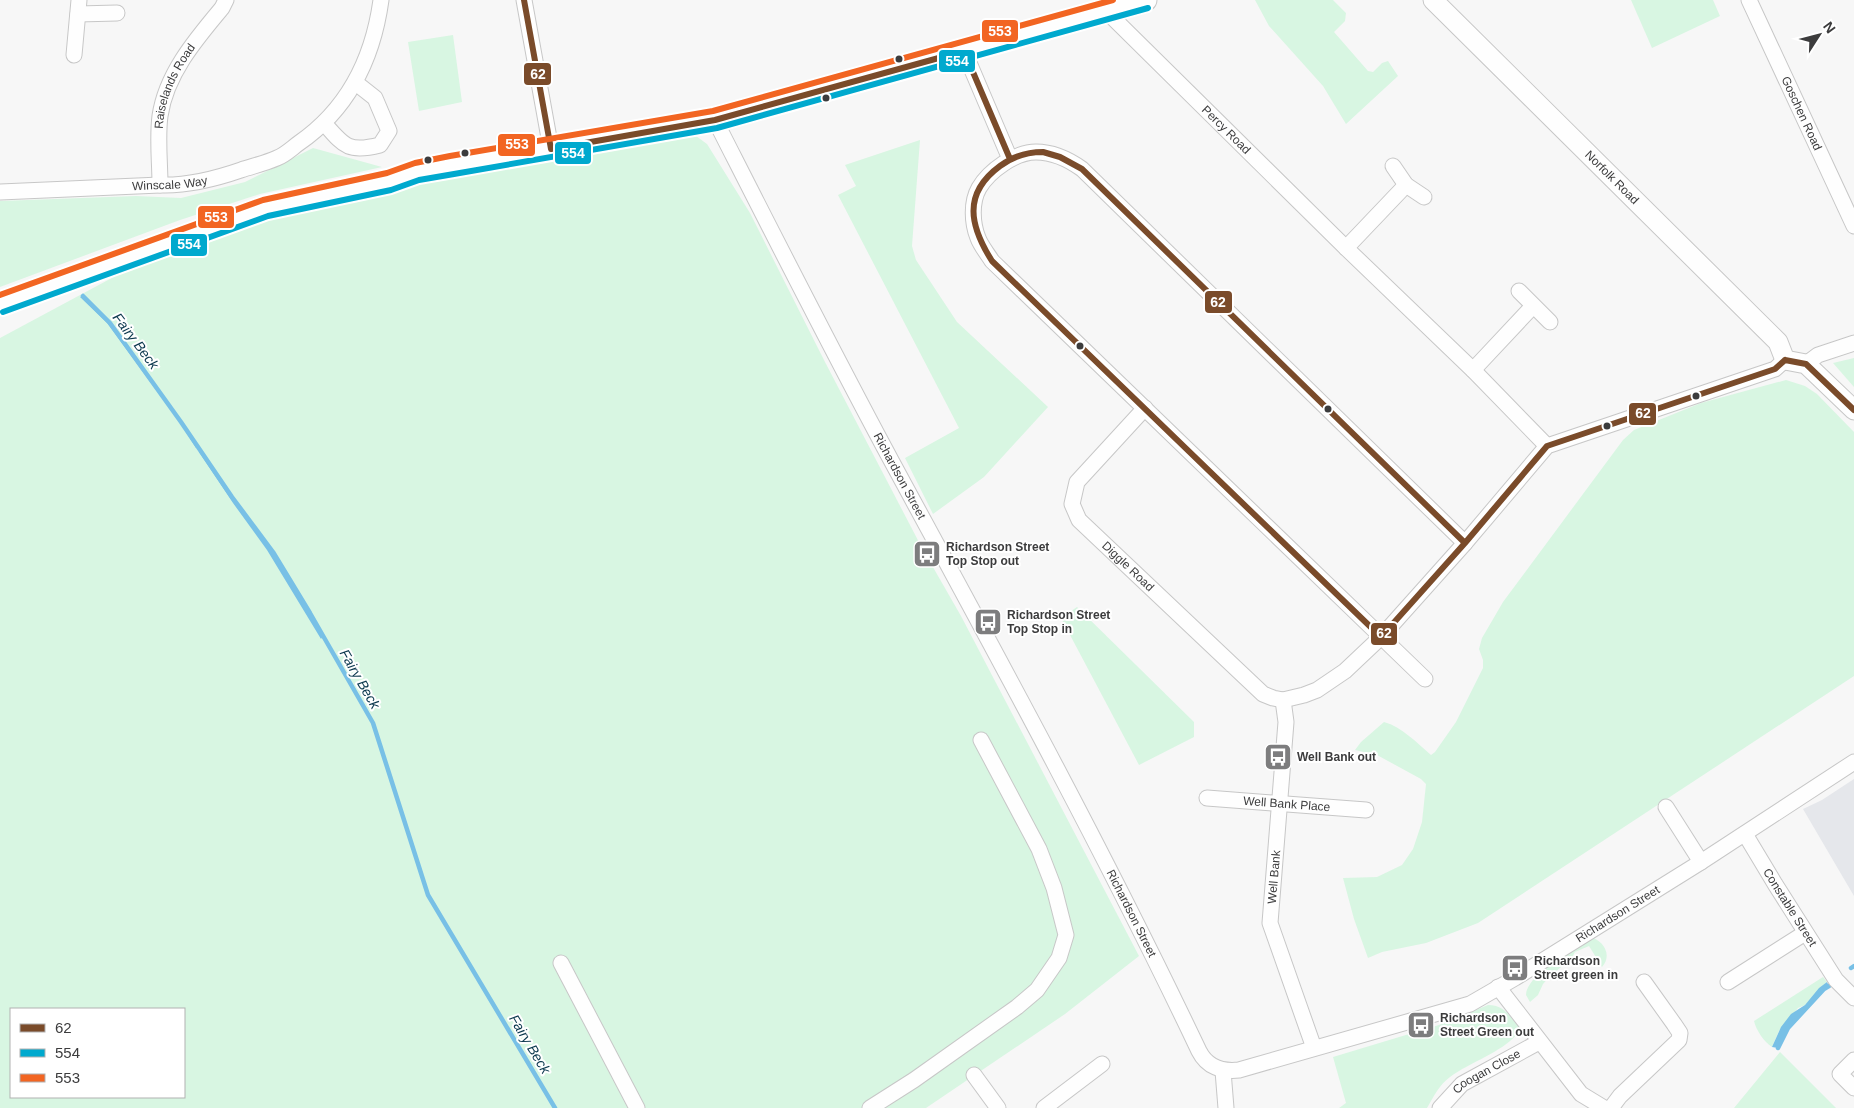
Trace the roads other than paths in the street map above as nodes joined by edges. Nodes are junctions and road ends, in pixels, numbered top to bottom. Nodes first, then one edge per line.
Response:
1 (226, 0) edge
2 (381, 0) edge
3 (524, 0) edge
4 (1146, 0) edge
5 (1433, 0) edge
6 (1749, 0) edge
7 (78, 7) edge
8 (1106, 11) junction
9 (118, 13) dead end
10 (964, 51) junction
11 (74, 55) dead end
12 (356, 83) junction
13 (715, 120) junction
14 (324, 123) junction
15 (551, 149) junction
16 (1010, 159) junction
17 (1393, 166) dead end
18 (1406, 184) junction
19 (160, 185) junction
20 (0, 192) edge
21 (1424, 197) dead end
22 (1854, 226) edge
23 (1346, 248) junction
24 (1519, 291) dead end
25 (0, 304) edge
26 (1534, 306) junction
27 (1550, 322) dead end
28 (1854, 343) edge
29 (1785, 360) junction
30 (1806, 364) junction
31 (1472, 370) junction
32 (1145, 408) junction
33 (1854, 410) edge
34 (1547, 446) junction
35 (1465, 543) junction
36 (1381, 637) junction
37 (1425, 679) dead end
38 (1283, 700) junction
39 (982, 740) dead end
40 (1854, 762) edge
41 (1207, 798) dead end
42 (1280, 802) junction
43 (1666, 807) dead end
44 (1366, 810) dead end
45 (1745, 834) junction
46 (1701, 862) junction
47 (1805, 934) junction
48 (562, 963) dead end
49 (1644, 982) dead end
50 (1728, 982) dead end
51 (1498, 987) junction
52 (1854, 998) edge
53 (1539, 1042) junction
54 (1314, 1048) junction
55 (1854, 1060) edge
56 (1102, 1064) dead end
57 (1223, 1071) junction
58 (974, 1076) dead end
59 (1854, 1088) edge
60 (637, 1108) edge
61 (870, 1108) edge
62 (998, 1108) edge
63 (1044, 1108) edge
64 (1226, 1108) edge
65 (1440, 1108) edge
66 (1604, 1108) edge
67 (1611, 1108) edge

1 - 19 street, Raiselands Road
2 - 12 street, Winscale Way
3 - 15 street
4 - 8 main road
5 - 29 street, Norfolk Road
6 - 22 street, Goschen Road
7 - 9 street
7 - 11 street
8 - 10 main road
8 - 23 street, Percy Road
10 - 13 main road
10 - 16 street
12 - 14 street, Winscale Way
12 - 14 street
13 - 15 main road
13 - 57 street, Richardson Street
14 - 19 street, Winscale Way
15 - 25 main road
16 - 32 street
16 - 35 street
17 - 18 street
18 - 21 street
18 - 23 street
19 - 20 street, Winscale Way
23 - 31 street, Percy Road
24 - 26 street
26 - 27 street
26 - 31 street
28 - 30 street
29 - 30 street
29 - 34 street
30 - 33 street
31 - 34 street, Percy Road
32 - 36 street
32 - 38 street, Diggle Road
34 - 35 street
35 - 36 street
36 - 37 street
36 - 38 street
38 - 42 street, Well Bank
39 - 61 street
40 - 45 street, Richardson Street
41 - 42 street, Well Bank Place
42 - 44 street, Well Bank Place
42 - 54 street, Well Bank
43 - 46 street
45 - 46 street, Richardson Street
45 - 47 street, Constable Street
46 - 51 street, Richardson Street
47 - 50 street
47 - 52 street, Constable Street
48 - 60 street
49 - 67 street
51 - 53 street
51 - 54 street, Richardson Street
53 - 65 street, Coogan Close
53 - 66 street
54 - 57 street, Richardson Street
55 - 59 street
56 - 63 street
57 - 64 street
58 - 62 street

